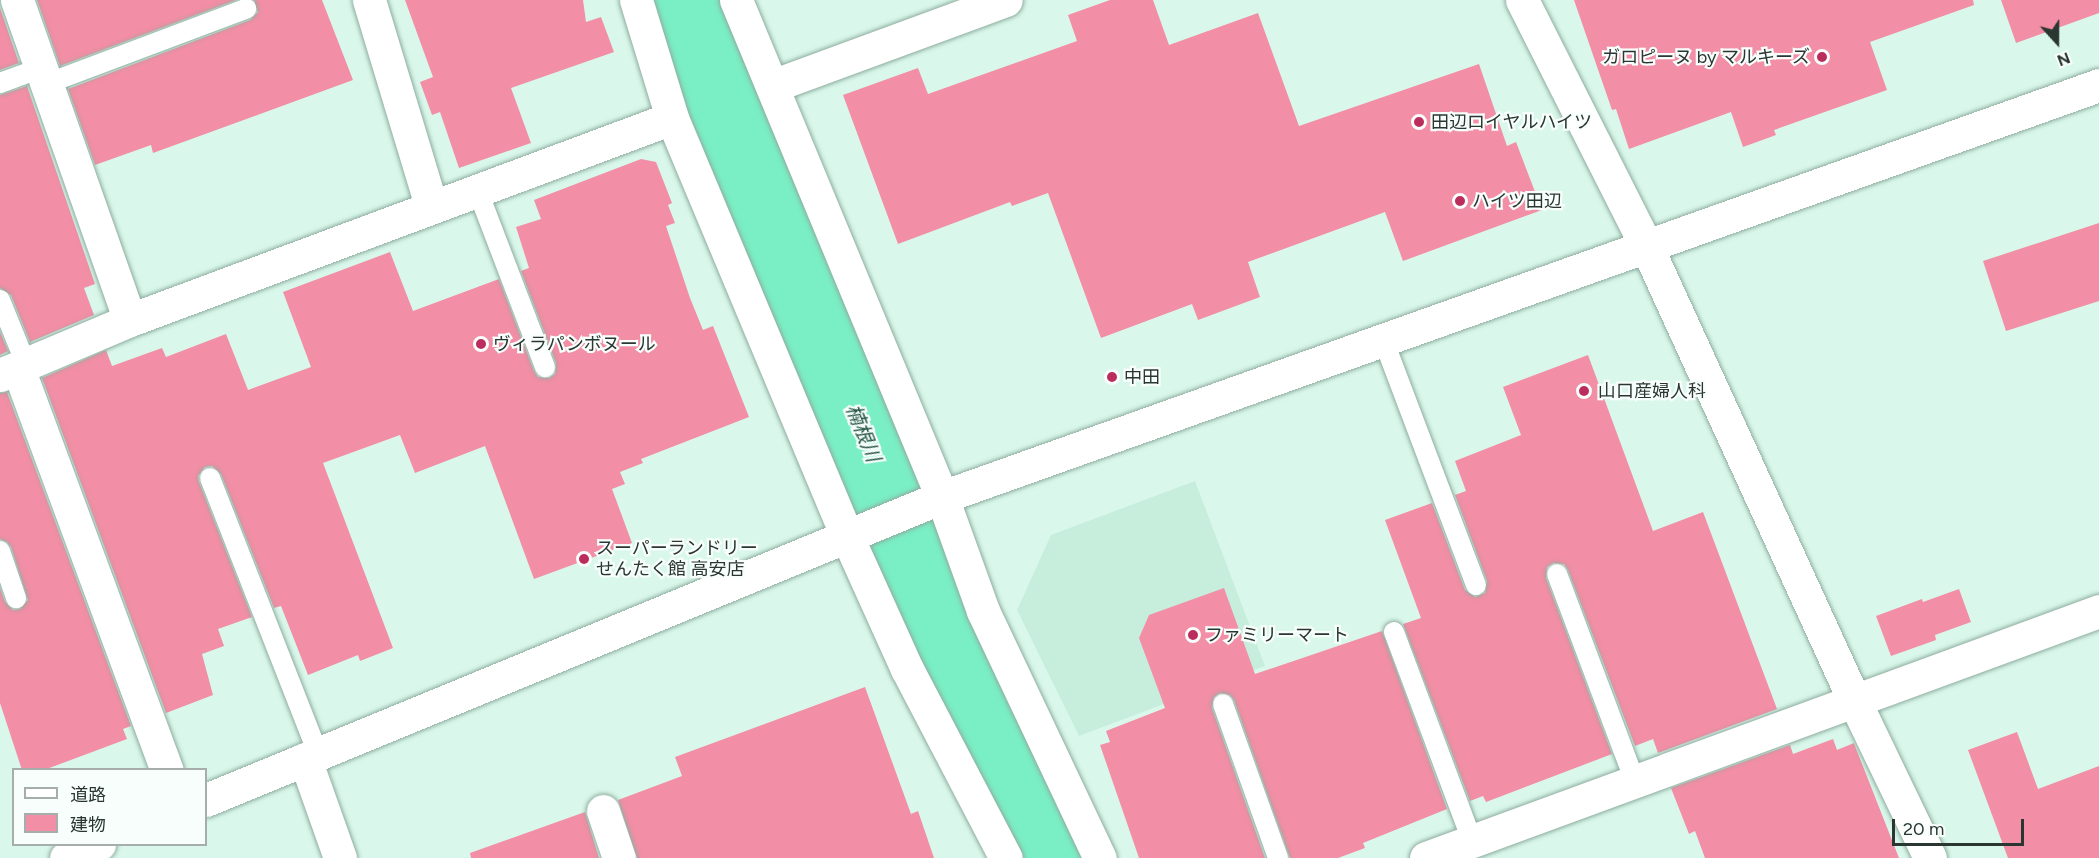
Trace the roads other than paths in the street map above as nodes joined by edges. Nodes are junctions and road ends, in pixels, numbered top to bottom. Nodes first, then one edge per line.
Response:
1 (17, 0) edge
2 (369, 0) edge
3 (636, 0) edge
4 (736, 0) edge
5 (1006, 0) edge
6 (1522, 0) edge
7 (246, 9) dead end
8 (43, 76) junction
9 (0, 83) edge
10 (2099, 85) edge
11 (772, 86) junction
12 (672, 118) junction
13 (477, 189) junction
14 (431, 206) junction
15 (1646, 245) junction
16 (0, 300) edge
17 (130, 320) junction
18 (1383, 339) junction
19 (545, 367) dead end
20 (15, 369) edge
21 (210, 478) dead end
22 (942, 497) junction
23 (846, 534) junction
24 (0, 551) edge
25 (1557, 574) dead end
26 (1476, 585) dead end
27 (16, 598) dead end
28 (2099, 611) edge
29 (1394, 632) dead end
30 (1854, 700) junction
31 (1223, 704) dead end
32 (311, 756) junction
33 (166, 768) edge
34 (1635, 781) junction
35 (207, 801) edge
36 (603, 811) dead end
37 (1472, 841) junction
38 (94, 846) edge
39 (66, 858) edge
40 (340, 858) edge
41 (620, 858) edge
42 (1006, 858) edge
43 (1100, 858) edge
44 (1278, 858) edge
45 (1426, 858) edge
46 (1930, 858) edge

1 - 8 street
2 - 14 street
3 - 12 street
4 - 11 street
5 - 11 street
6 - 15 street
7 - 8 lane
8 - 9 lane
8 - 17 street
10 - 15 street
11 - 22 street
12 - 13 street
12 - 23 street
13 - 14 street
13 - 19 lane
14 - 17 street
15 - 18 street
15 - 30 street
16 - 20 lane
17 - 20 street
18 - 22 street
18 - 26 lane
20 - 33 street
21 - 32 lane
22 - 23 street
22 - 43 street
23 - 32 street
23 - 42 street
24 - 27 lane
25 - 34 lane
28 - 30 street
29 - 37 lane
30 - 34 street
30 - 46 street
31 - 44 lane
32 - 35 street
32 - 40 street
34 - 37 street
36 - 41 street
37 - 45 street
38 - 39 street

